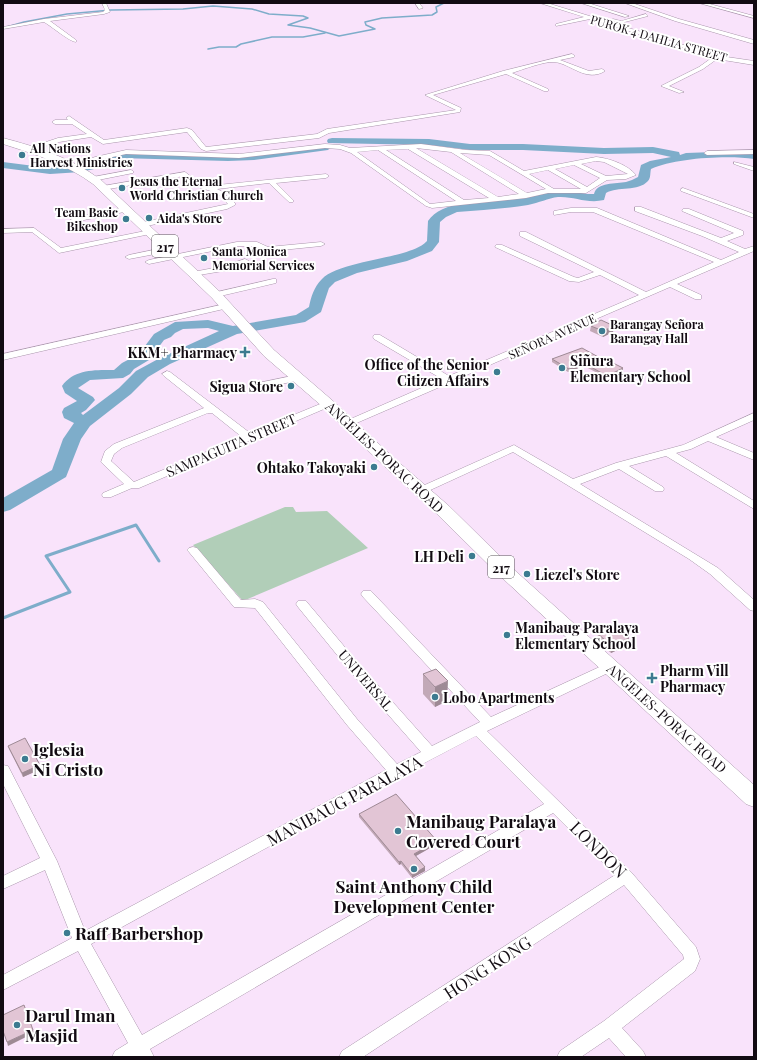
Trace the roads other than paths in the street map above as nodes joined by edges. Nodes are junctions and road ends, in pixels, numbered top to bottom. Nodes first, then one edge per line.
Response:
1 (104, 3) edge
2 (542, 3) edge
3 (556, 3) edge
4 (627, 3) edge
5 (701, 3) edge
6 (583, 4) edge
7 (572, 8) junction
8 (563, 9) junction
9 (632, 11) dead end
10 (754, 17) edge
11 (590, 18) junction
12 (635, 18) junction
13 (44, 20) junction
14 (677, 20) junction
15 (666, 22) dead end
16 (558, 25) dead end
17 (696, 26) junction
18 (3, 28) edge
19 (686, 28) dead end
20 (74, 41) dead end
21 (754, 42) edge
22 (572, 56) dead end
23 (754, 56) edge
24 (719, 57) junction
25 (555, 60) junction
26 (751, 62) edge
27 (602, 71) dead end
28 (505, 72) junction
29 (493, 76) junction
30 (502, 81) dead end
31 (546, 90) dead end
32 (681, 92) dead end
33 (55, 122) dead end
34 (167, 125) dead end
35 (174, 132) junction
36 (93, 135) junction
37 (3, 141) edge
38 (410, 146) junction
39 (379, 148) junction
40 (28, 149) junction
41 (350, 150) junction
42 (452, 150) junction
43 (754, 152) edge
44 (707, 153) dead end
45 (574, 163) junction
46 (736, 163) dead end
47 (549, 168) junction
48 (754, 169) edge
49 (82, 171) junction
50 (131, 172) dead end
51 (524, 174) junction
52 (326, 176) dead end
53 (605, 178) junction
54 (272, 181) junction
55 (104, 188) junction
56 (210, 188) junction
57 (588, 190) junction
58 (683, 190) dead end
59 (553, 191) junction
60 (526, 196) junction
61 (495, 198) junction
62 (291, 201) dead end
63 (462, 202) junction
64 (126, 209) junction
65 (638, 209) dead end
66 (686, 211) dead end
67 (556, 214) dead end
68 (754, 216) edge
69 (74, 220) dead end
70 (146, 228) junction
71 (3, 231) edge
72 (523, 234) dead end
73 (721, 241) junction
74 (321, 244) dead end
75 (499, 247) dead end
76 (754, 248) edge
77 (745, 252) junction
78 (172, 253) junction
79 (129, 258) dead end
80 (245, 261) dead end
81 (149, 262) dead end
82 (722, 263) junction
83 (599, 273) junction
84 (193, 274) junction
85 (273, 281) dead end
86 (670, 284) junction
87 (216, 295) junction
88 (646, 295) junction
89 (698, 297) dead end
90 (225, 306) junction
91 (377, 337) dead end
92 (3, 357) edge
93 (167, 374) dead end
94 (297, 378) junction
95 (451, 381) junction
96 (258, 386) dead end
97 (328, 404) junction
98 (212, 409) junction
99 (754, 416) edge
100 (350, 423) junction
101 (249, 437) junction
102 (707, 437) junction
103 (667, 452) junction
104 (754, 457) edge
105 (620, 465) junction
106 (572, 483) junction
107 (133, 486) junction
108 (658, 489) dead end
109 (422, 490) junction
110 (106, 495) dead end
111 (754, 506) edge
112 (193, 550) dead end
113 (368, 594) dead end
114 (302, 604) dead end
115 (754, 607) edge
116 (610, 667) junction
117 (484, 727) junction
118 (431, 754) junction
119 (3, 770) edge
120 (395, 771) junction
121 (754, 798) edge
122 (554, 805) junction
123 (49, 861) junction
124 (626, 876) junction
125 (3, 883) edge
126 (81, 942) junction
127 (3, 982) edge
128 (610, 1027) junction
129 (142, 1052) edge
130 (121, 1057) edge
131 (348, 1057) edge
132 (566, 1057) edge
133 (637, 1057) edge

1 - 13 street
2 - 8 street, PUROK 4 DAHLIA STREET
3 - 7 street
4 - 14 street
5 - 10 street
6 - 12 street
7 - 8 street
7 - 12 street
8 - 11 street, PUROK 4 DAHLIA STREET
9 - 12 street
11 - 16 street
11 - 24 street, PUROK 4 DAHLIA STREET
13 - 18 street
13 - 20 street
14 - 15 street
14 - 17 street
17 - 19 street
17 - 21 street
22 - 25 street
23 - 26 street
24 - 26 street, PUROK 4 DAHLIA STREET
24 - 32 street
25 - 27 street
25 - 28 street
28 - 29 street
28 - 31 street
29 - 30 street
29 - 35 street
33 - 36 street
34 - 35 street
35 - 36 street
36 - 40 street
37 - 40 main road, ANGELES-PORAC ROAD / 217
38 - 39 street
38 - 42 street
38 - 61 street
39 - 41 street
39 - 63 street
40 - 49 main road, ANGELES-PORAC ROAD / 217
41 - 49 street
41 - 63 street
42 - 51 street
42 - 60 street
43 - 44 street
45 - 47 street
45 - 53 street
45 - 53 street
46 - 48 street
47 - 51 street
47 - 57 street
49 - 50 street
49 - 55 main road, ANGELES-PORAC ROAD / 217
51 - 59 street
52 - 54 street
53 - 57 street
54 - 56 street
54 - 62 street
55 - 56 street
55 - 64 main road, ANGELES-PORAC ROAD / 217
56 - 70 street
57 - 59 street
58 - 68 street
59 - 60 street
60 - 61 street
61 - 63 street
64 - 69 street
64 - 70 main road, ANGELES-PORAC ROAD / 217
65 - 73 street
66 - 73 street
67 - 82 street
70 - 71 street
70 - 78 main road, ANGELES-PORAC ROAD / 217
72 - 83 street
73 - 77 street
74 - 78 street
75 - 83 street
76 - 77 street, SEÑORA AVENUE
77 - 82 street, SEÑORA AVENUE
78 - 79 street
78 - 81 street
78 - 84 main road, ANGELES-PORAC ROAD / 217
80 - 84 street
82 - 86 street, SEÑORA AVENUE
83 - 88 street
84 - 87 main road, ANGELES-PORAC ROAD / 217
85 - 87 street
86 - 88 street, SEÑORA AVENUE
86 - 89 street
87 - 90 main road, ANGELES-PORAC ROAD / 217
88 - 95 street, SEÑORA AVENUE
90 - 92 street
90 - 94 main road, ANGELES-PORAC ROAD / 217
91 - 95 street
93 - 98 street
94 - 96 street
94 - 97 main road, ANGELES-PORAC ROAD / 217
95 - 100 street, SEÑORA AVENUE
97 - 100 main road, ANGELES-PORAC ROAD / 217
97 - 101 street, SAMPAGUITA STREET
98 - 101 street
98 - 107 street
99 - 102 street
100 - 109 main road, ANGELES-PORAC ROAD / 217
101 - 107 street, SAMPAGUITA STREET
102 - 103 street
102 - 104 street
103 - 105 street
103 - 111 street
105 - 106 street
105 - 108 street
106 - 109 street
106 - 115 street
107 - 110 street, SAMPAGUITA STREET
109 - 116 main road, ANGELES-PORAC ROAD / 217
112 - 120 street
113 - 117 street, LONDON
114 - 118 street, UNIVERSAL
116 - 117 street, MANIBAUG PARALAYA
116 - 121 main road, ANGELES-PORAC ROAD / 217
117 - 118 street, MANIBAUG PARALAYA
117 - 122 street, LONDON
118 - 120 street, MANIBAUG PARALAYA
119 - 123 street
120 - 126 street, MANIBAUG PARALAYA
122 - 124 street, LONDON
122 - 129 street
123 - 125 street
123 - 126 street
124 - 128 street, LONDON
124 - 131 street, HONG KONG
126 - 127 street, MANIBAUG PARALAYA
126 - 129 street
128 - 132 street
128 - 133 street
129 - 130 street

